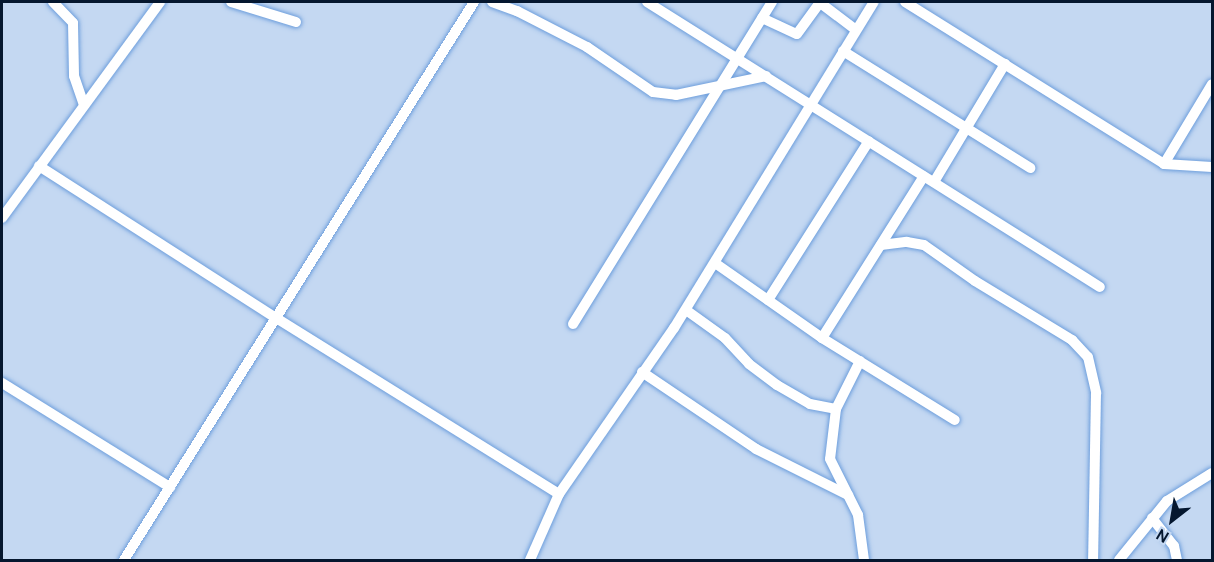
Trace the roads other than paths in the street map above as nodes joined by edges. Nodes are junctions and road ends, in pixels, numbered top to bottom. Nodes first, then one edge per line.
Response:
1 (53, 2) edge
2 (160, 2) edge
3 (231, 2) edge
4 (474, 2) edge
5 (492, 2) edge
6 (647, 2) edge
7 (770, 2) edge
8 (819, 2) edge
9 (874, 2) edge
10 (905, 2) edge
11 (762, 18) junction
12 (296, 22) dead end
13 (856, 30) junction
14 (843, 51) junction
15 (737, 58) junction
16 (1005, 64) junction
17 (766, 76) junction
18 (1212, 84) edge
19 (719, 88) junction
20 (810, 104) junction
21 (84, 105) junction
22 (967, 128) junction
23 (869, 141) junction
24 (1164, 164) junction
25 (39, 166) junction
26 (1212, 167) edge
27 (1030, 168) dead end
28 (929, 179) junction
29 (2, 218) edge
30 (880, 245) junction
31 (715, 263) junction
32 (1100, 287) dead end
33 (768, 300) junction
34 (686, 310) junction
35 (276, 318) junction
36 (573, 324) dead end
37 (822, 338) junction
38 (860, 361) junction
39 (642, 372) junction
40 (2, 383) edge
41 (836, 409) junction
42 (955, 420) dead end
43 (1212, 473) edge
44 (170, 487) junction
45 (559, 494) junction
46 (848, 495) junction
47 (1152, 518) junction
48 (124, 561) edge
49 (530, 561) edge
50 (864, 561) edge
51 (1093, 561) edge
52 (1119, 561) edge
53 (1177, 561) edge

1 - 21 street
2 - 21 street
3 - 12 street
4 - 35 street
5 - 19 street
6 - 15 street
7 - 11 street
8 - 11 street
8 - 13 street
9 - 13 street
10 - 16 street
11 - 15 street
13 - 14 street
14 - 20 street
14 - 22 street
15 - 17 street
15 - 19 street
16 - 22 street
16 - 24 street
17 - 19 street
17 - 20 street
18 - 24 street
19 - 36 street
20 - 23 street
20 - 31 street
21 - 25 street
22 - 27 street
22 - 28 street
23 - 28 street
23 - 33 street
24 - 26 street
25 - 29 street
25 - 35 street
28 - 30 street
28 - 32 street
30 - 37 street
30 - 51 street
31 - 33 street
31 - 34 street
33 - 37 street
34 - 39 street
34 - 41 street
35 - 44 street
35 - 45 street
37 - 38 street
38 - 41 street
38 - 42 street
39 - 45 street
39 - 46 street
40 - 44 street
41 - 46 street
43 - 47 street
44 - 48 street
45 - 49 street
46 - 50 street
47 - 52 street
47 - 53 street

